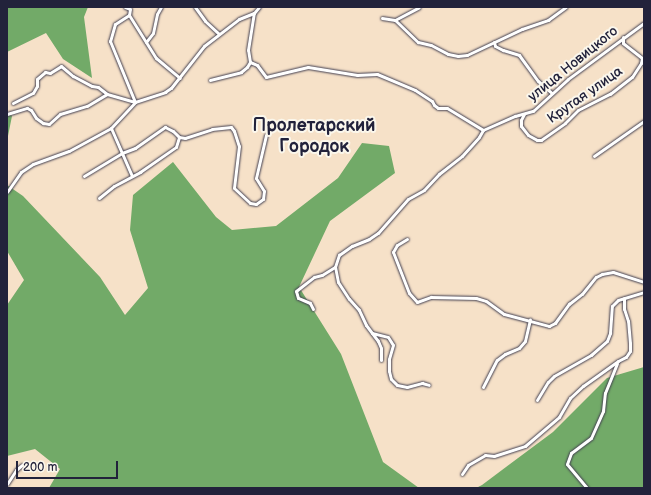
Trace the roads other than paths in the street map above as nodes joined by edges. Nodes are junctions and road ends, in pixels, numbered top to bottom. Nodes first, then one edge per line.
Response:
1 (125, 7) edge
2 (160, 7) edge
3 (196, 7) edge
4 (259, 7) edge
5 (419, 7) edge
6 (566, 7) edge
7 (254, 13) junction
8 (129, 15) junction
9 (382, 18) dead end
10 (395, 20) junction
11 (644, 23) edge
12 (219, 34) junction
13 (623, 37) junction
14 (146, 42) junction
15 (494, 42) junction
16 (250, 62) junction
17 (180, 78) junction
18 (210, 80) dead end
19 (552, 93) junction
20 (107, 94) junction
21 (135, 102) junction
22 (13, 103) dead end
23 (7, 114) edge
24 (524, 114) junction
25 (644, 121) edge
26 (111, 128) junction
27 (483, 130) junction
28 (266, 135) dead end
29 (179, 137) junction
30 (122, 153) junction
31 (594, 156) dead end
32 (84, 176) dead end
33 (132, 176) junction
34 (7, 192) edge
35 (99, 198) dead end
36 (407, 239) dead end
37 (335, 267) junction
38 (644, 282) edge
39 (644, 292) edge
40 (624, 298) junction
41 (313, 308) dead end
42 (530, 320) junction
43 (372, 333) junction
44 (381, 360) dead end
45 (618, 361) junction
46 (429, 385) dead end
47 (483, 387) dead end
48 (537, 400) dead end
49 (22, 465) dead end
50 (462, 474) dead end
51 (7, 484) edge
52 (587, 488) edge

1 - 8 street
2 - 14 street
3 - 12 street
4 - 7 street
5 - 10 street
6 - 15 street
7 - 12 street
7 - 16 street
8 - 14 street
8 - 21 street
9 - 10 street
10 - 15 street
11 - 13 street, улица Новицкого
12 - 17 street
13 - 19 street, улица Новицкого
13 - 24 street, Крутая улица
14 - 17 street
15 - 19 street
16 - 18 street
16 - 27 street
17 - 21 street
19 - 24 street, улица Новицкого
20 - 21 street
20 - 22 street
20 - 23 street
21 - 26 street
24 - 27 street, улица Новицкого
25 - 31 street
26 - 30 street
26 - 34 street
27 - 37 street
28 - 29 street
29 - 30 street
29 - 33 street
30 - 32 street
30 - 33 street
33 - 35 street
36 - 42 street
37 - 41 street
37 - 43 street
38 - 42 street
39 - 40 street
40 - 45 street
40 - 48 street
42 - 47 street
43 - 44 street
43 - 46 street
45 - 50 street
45 - 52 street
49 - 51 street

